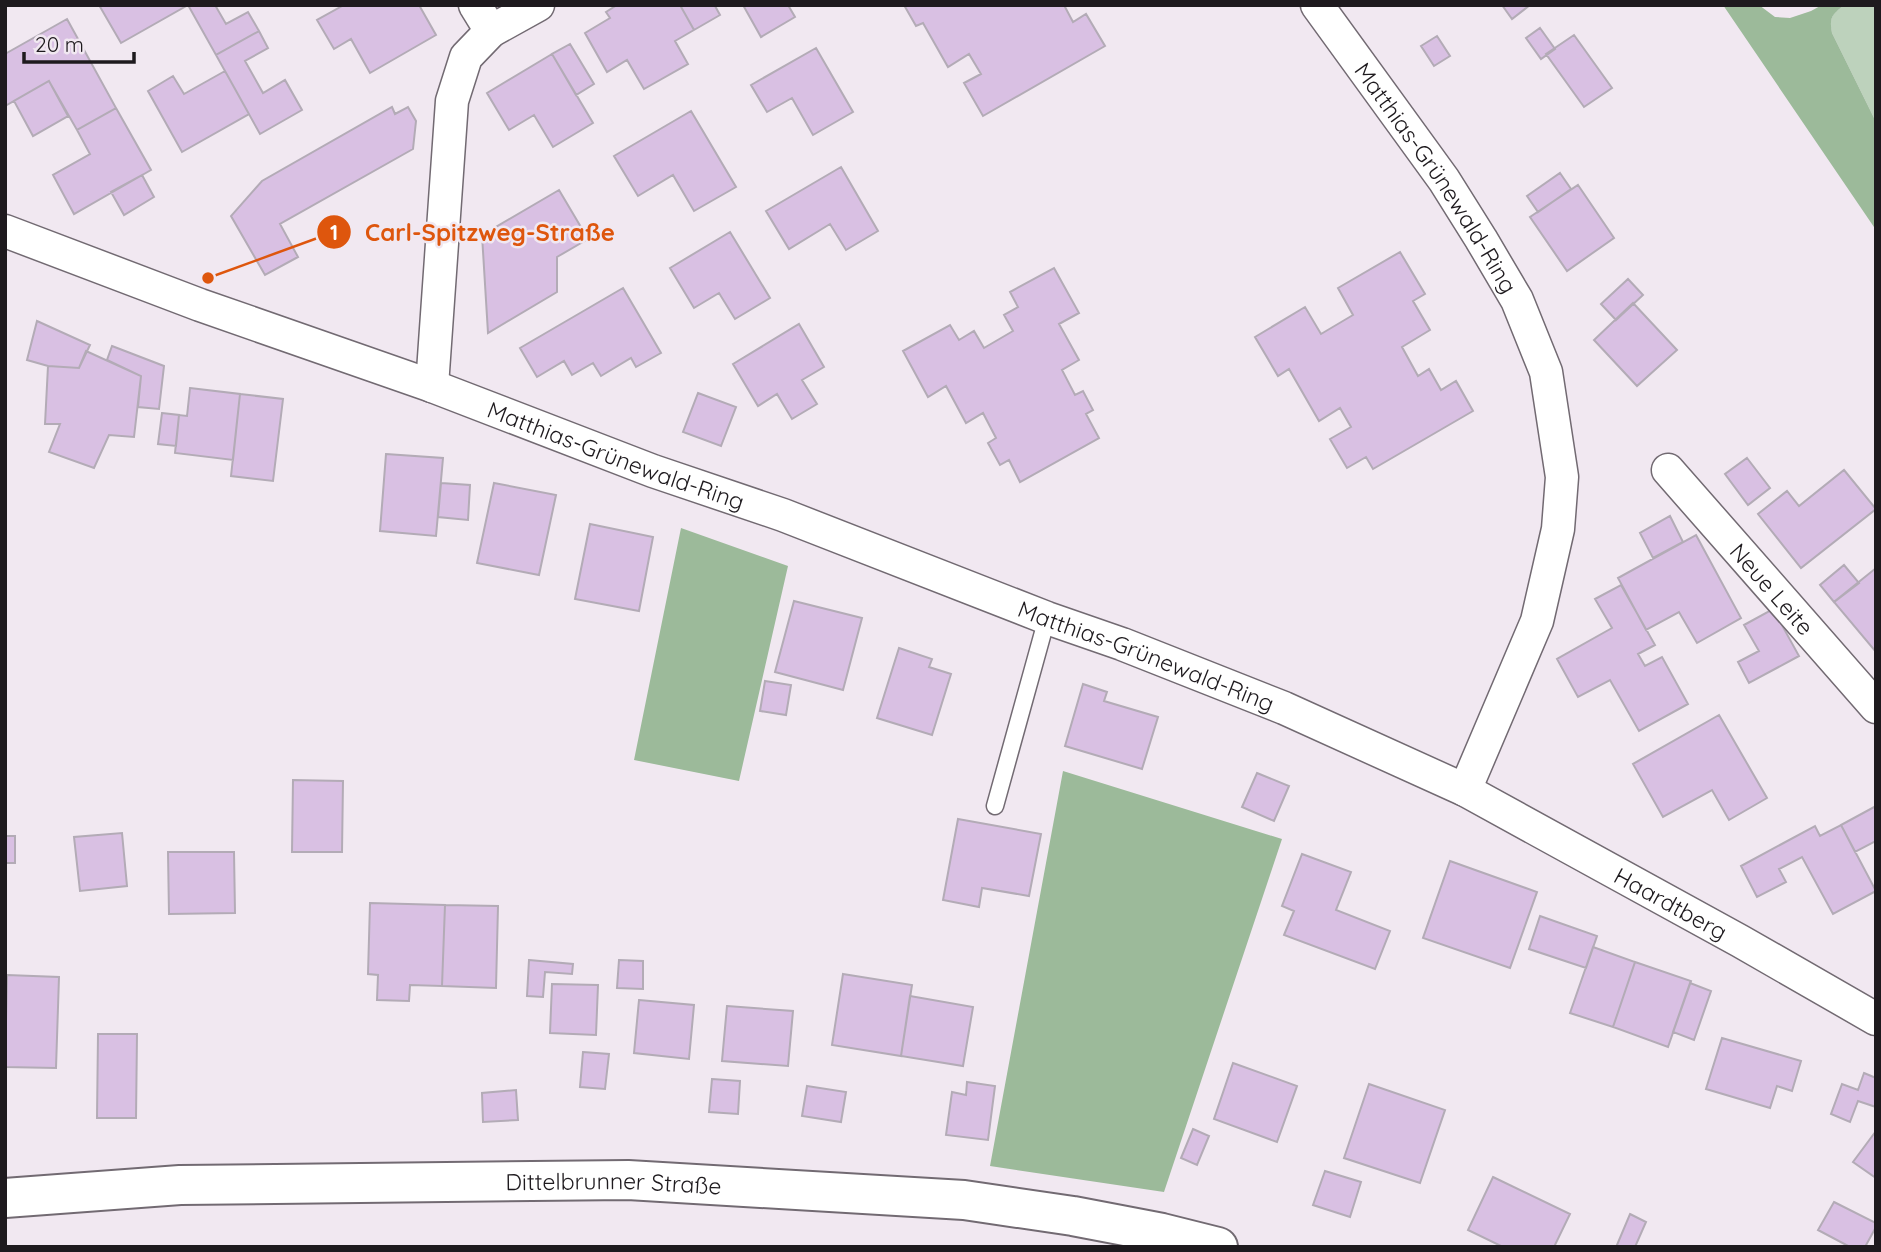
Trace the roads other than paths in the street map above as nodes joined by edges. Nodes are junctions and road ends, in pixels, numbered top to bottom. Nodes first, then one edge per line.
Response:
1 (538, 5) edge
2 (1317, 5) edge
3 (483, 18) edge
4 (5, 231) edge
5 (432, 386) junction
6 (1668, 470) dead end
7 (1047, 618) junction
8 (1876, 707) edge
9 (1465, 790) junction
10 (995, 806) dead end
11 (1876, 1019) edge
12 (5, 1198) edge
13 (1218, 1247) edge

1 - 3 street
2 - 9 street, Matthias-Grünewald-Ring
3 - 5 street
4 - 5 street, Matthias-Grünewald-Ring
5 - 7 street, Matthias-Grünewald-Ring
6 - 8 street, Neue Leite
7 - 9 street, Matthias-Grünewald-Ring
7 - 10 lane
9 - 11 street, Haardtberg
12 - 13 street, Dittelbrunner Straße

